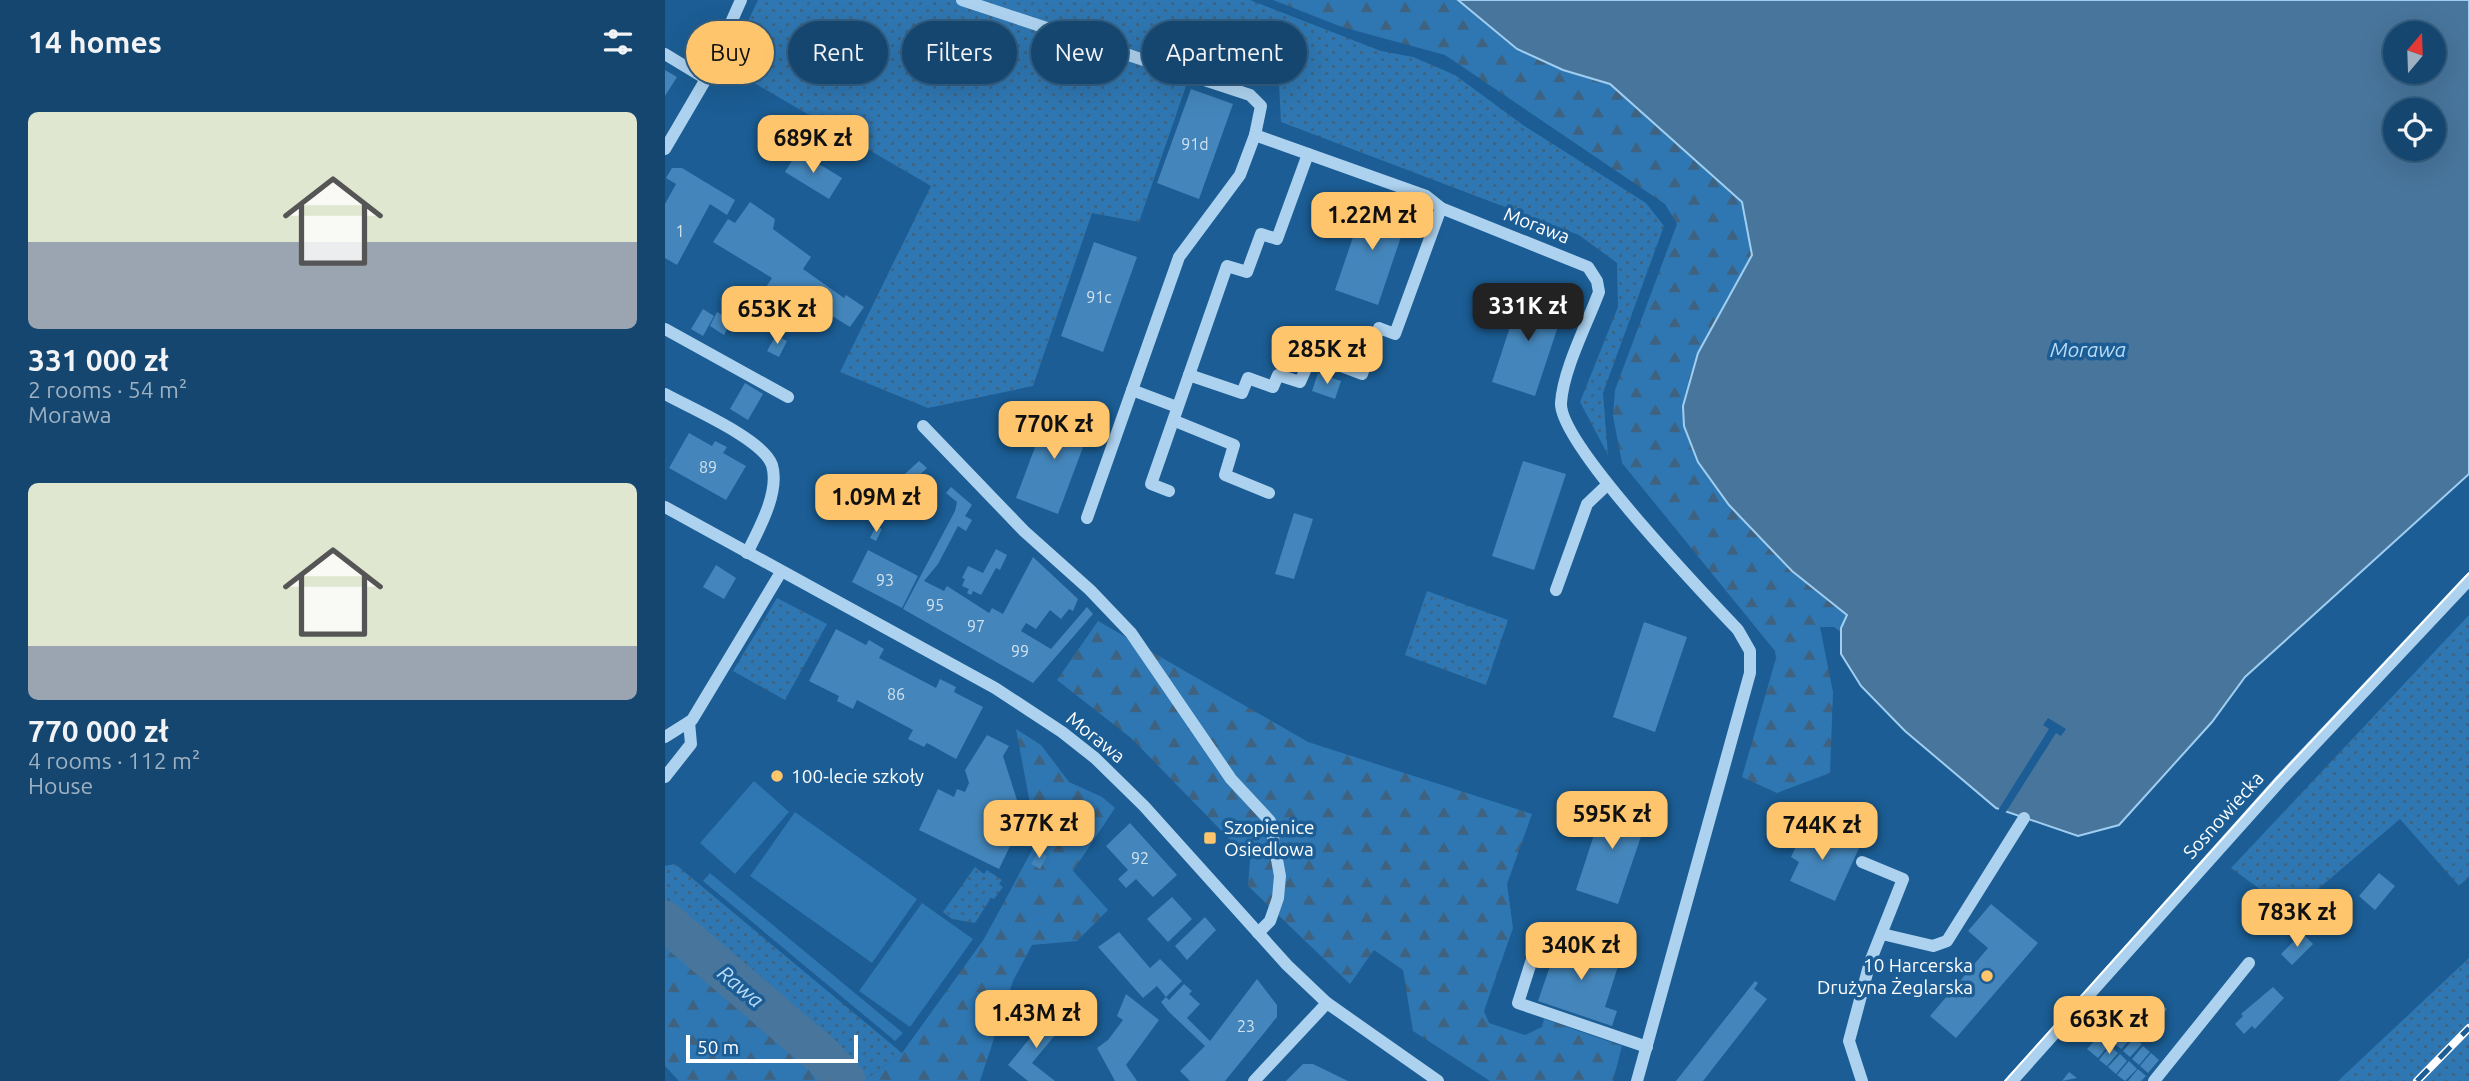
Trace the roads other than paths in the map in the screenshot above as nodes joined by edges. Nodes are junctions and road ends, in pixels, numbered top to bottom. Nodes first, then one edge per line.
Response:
1 (741, 0) edge
2 (962, 0) edge
3 (732, 21) edge
4 (665, 54) edge
5 (686, 67) edge
6 (703, 84) edge
7 (1255, 135) junction
8 (665, 149) edge
9 (1308, 154) junction
10 (1441, 208) junction
11 (665, 328) edge
12 (1189, 375) junction
13 (1132, 390) junction
14 (665, 394) edge
15 (788, 397) dead end
16 (1177, 407) junction
17 (1175, 422) junction
18 (923, 426) dead end
19 (1607, 485) junction
20 (1169, 491) dead end
21 (1269, 493) dead end
22 (665, 507) edge
23 (1087, 518) dead end
24 (747, 553) junction
25 (781, 572) junction
26 (2469, 580) edge
27 (1556, 590) dead end
28 (689, 722) junction
29 (665, 737) edge
30 (665, 777) edge
31 (2024, 818) dead end
32 (1862, 862) dead end
33 (1542, 928) dead end
34 (1258, 933) junction
35 (1882, 934) junction
36 (2249, 963) dead end
37 (1327, 1003) junction
38 (1647, 1047) junction
39 (1254, 1081) edge
40 (1438, 1081) edge
41 (1637, 1081) edge
42 (1862, 1081) edge
43 (2012, 1081) edge
44 (2154, 1081) edge

1 - 3 street
2 - 7 street
4 - 5 street
6 - 8 street
7 - 9 street, Morawa
7 - 13 street
9 - 10 street, Morawa
9 - 12 street
10 - 12 street
10 - 19 street, Morawa
11 - 15 street
12 - 16 street
13 - 16 street
13 - 23 street
14 - 24 street
16 - 17 street
17 - 20 street
17 - 21 street
18 - 34 street
19 - 27 street
19 - 38 street, Morawa
22 - 24 street, Morawa
24 - 25 street, Morawa
25 - 28 street
25 - 34 street, Morawa
26 - 43 street, Sosnowiecka
28 - 29 street
28 - 30 street
31 - 35 street
32 - 35 street
33 - 38 street
34 - 37 street, Morawa
35 - 42 street
36 - 44 street
37 - 39 street
37 - 40 street, Morawa
38 - 41 street, Morawa

